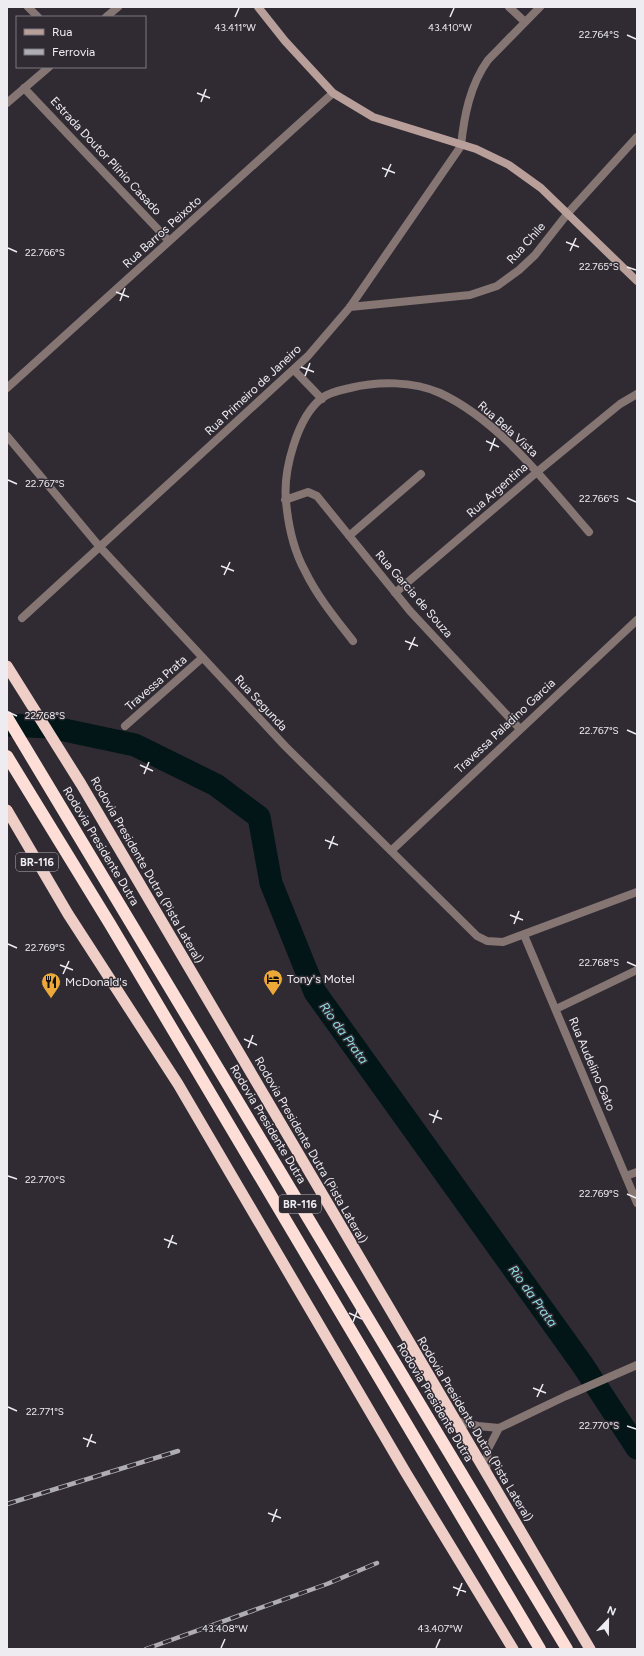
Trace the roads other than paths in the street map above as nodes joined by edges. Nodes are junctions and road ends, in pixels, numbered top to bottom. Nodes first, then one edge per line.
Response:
1 (28, 7) edge
2 (118, 7) edge
3 (258, 7) edge
4 (509, 7) edge
5 (540, 7) edge
6 (37, 16) edge
7 (107, 16) edge
8 (525, 22) junction
9 (48, 68) edge
10 (24, 88) junction
11 (333, 93) junction
12 (7, 103) edge
13 (637, 137) edge
14 (461, 146) junction
15 (568, 213) junction
16 (169, 241) junction
17 (637, 281) edge
18 (350, 307) junction
19 (294, 370) junction
20 (7, 388) edge
21 (637, 394) edge
22 (322, 399) junction
23 (7, 436) edge
24 (537, 472) junction
25 (421, 474) dead end
26 (286, 500) junction
27 (589, 532) dead end
28 (349, 536) junction
29 (99, 546) junction
30 (395, 593) junction
31 (22, 618) dead end
32 (637, 620) edge
33 (352, 641) dead end
34 (202, 658) junction
35 (8, 667) edge
36 (7, 717) edge
37 (125, 726) dead end
38 (520, 729) junction
39 (10, 761) edge
40 (7, 810) edge
41 (391, 851) junction
42 (637, 892) edge
43 (524, 934) junction
44 (637, 970) edge
45 (556, 1009) junction
46 (637, 1172) edge
47 (626, 1176) junction
48 (637, 1202) edge
49 (637, 1365) edge
50 (456, 1421) junction
51 (500, 1428) junction
52 (486, 1473) junction
53 (513, 1649) edge
54 (540, 1649) edge
55 (567, 1649) edge
56 (590, 1649) edge

1 - 6 street
2 - 7 street
3 - 11 main road
4 - 8 street
5 - 8 street
8 - 14 street
9 - 10 street
10 - 12 street
10 - 16 street, Estrada Doutor Plínio Casado
11 - 14 main road
11 - 16 street, Rua Barros Peixoto
13 - 15 street, Rua Chile
14 - 15 main road
14 - 18 street, Rua Primeiro de Janeiro
15 - 17 main road
15 - 18 street, Rua Chile
16 - 20 street, Rua Barros Peixoto
18 - 19 street, Rua Primeiro de Janeiro
19 - 22 street
19 - 29 street, Rua Primeiro de Janeiro
21 - 24 street, Rua Argentina
22 - 24 street, Rua Bela Vista
22 - 26 street, Rua Bela Vista
23 - 29 street, Rua Segunda
24 - 27 street, Rua Bela Vista
24 - 30 street, Rua Argentina
25 - 28 street
26 - 28 street, Rua Garcia de Souza
26 - 33 street, Rua Bela Vista
28 - 30 street, Rua Garcia de Souza
29 - 31 street, Rua Primeiro de Janeiro
29 - 34 street, Rua Segunda
30 - 38 street, Rua Garcia de Souza
32 - 38 street, Travessa Paladino Garcia
34 - 37 street, Travessa Prata
34 - 41 street, Rua Segunda
35 - 50 highway, Rodovia Presidente Dutra (Pista Lateral) / BR-116
36 - 55 highway, Rodovia Presidente Dutra / BR-116
38 - 41 street, Travessa Paladino Garcia
39 - 54 highway, BR-116
40 - 53 highway, BR-116
41 - 43 street, Rua Segunda
42 - 43 street, Rua Segunda
43 - 45 street, Rua Audelino Gato
44 - 45 street
45 - 47 street, Rua Audelino Gato
46 - 47 street
47 - 48 street, Rua Audelino Gato
49 - 51 street
50 - 51 street
50 - 52 highway, Rodovia Presidente Dutra (Pista Lateral) / BR-116
51 - 52 street
52 - 56 highway, Rodovia Presidente Dutra (Pista Lateral) / BR-116

